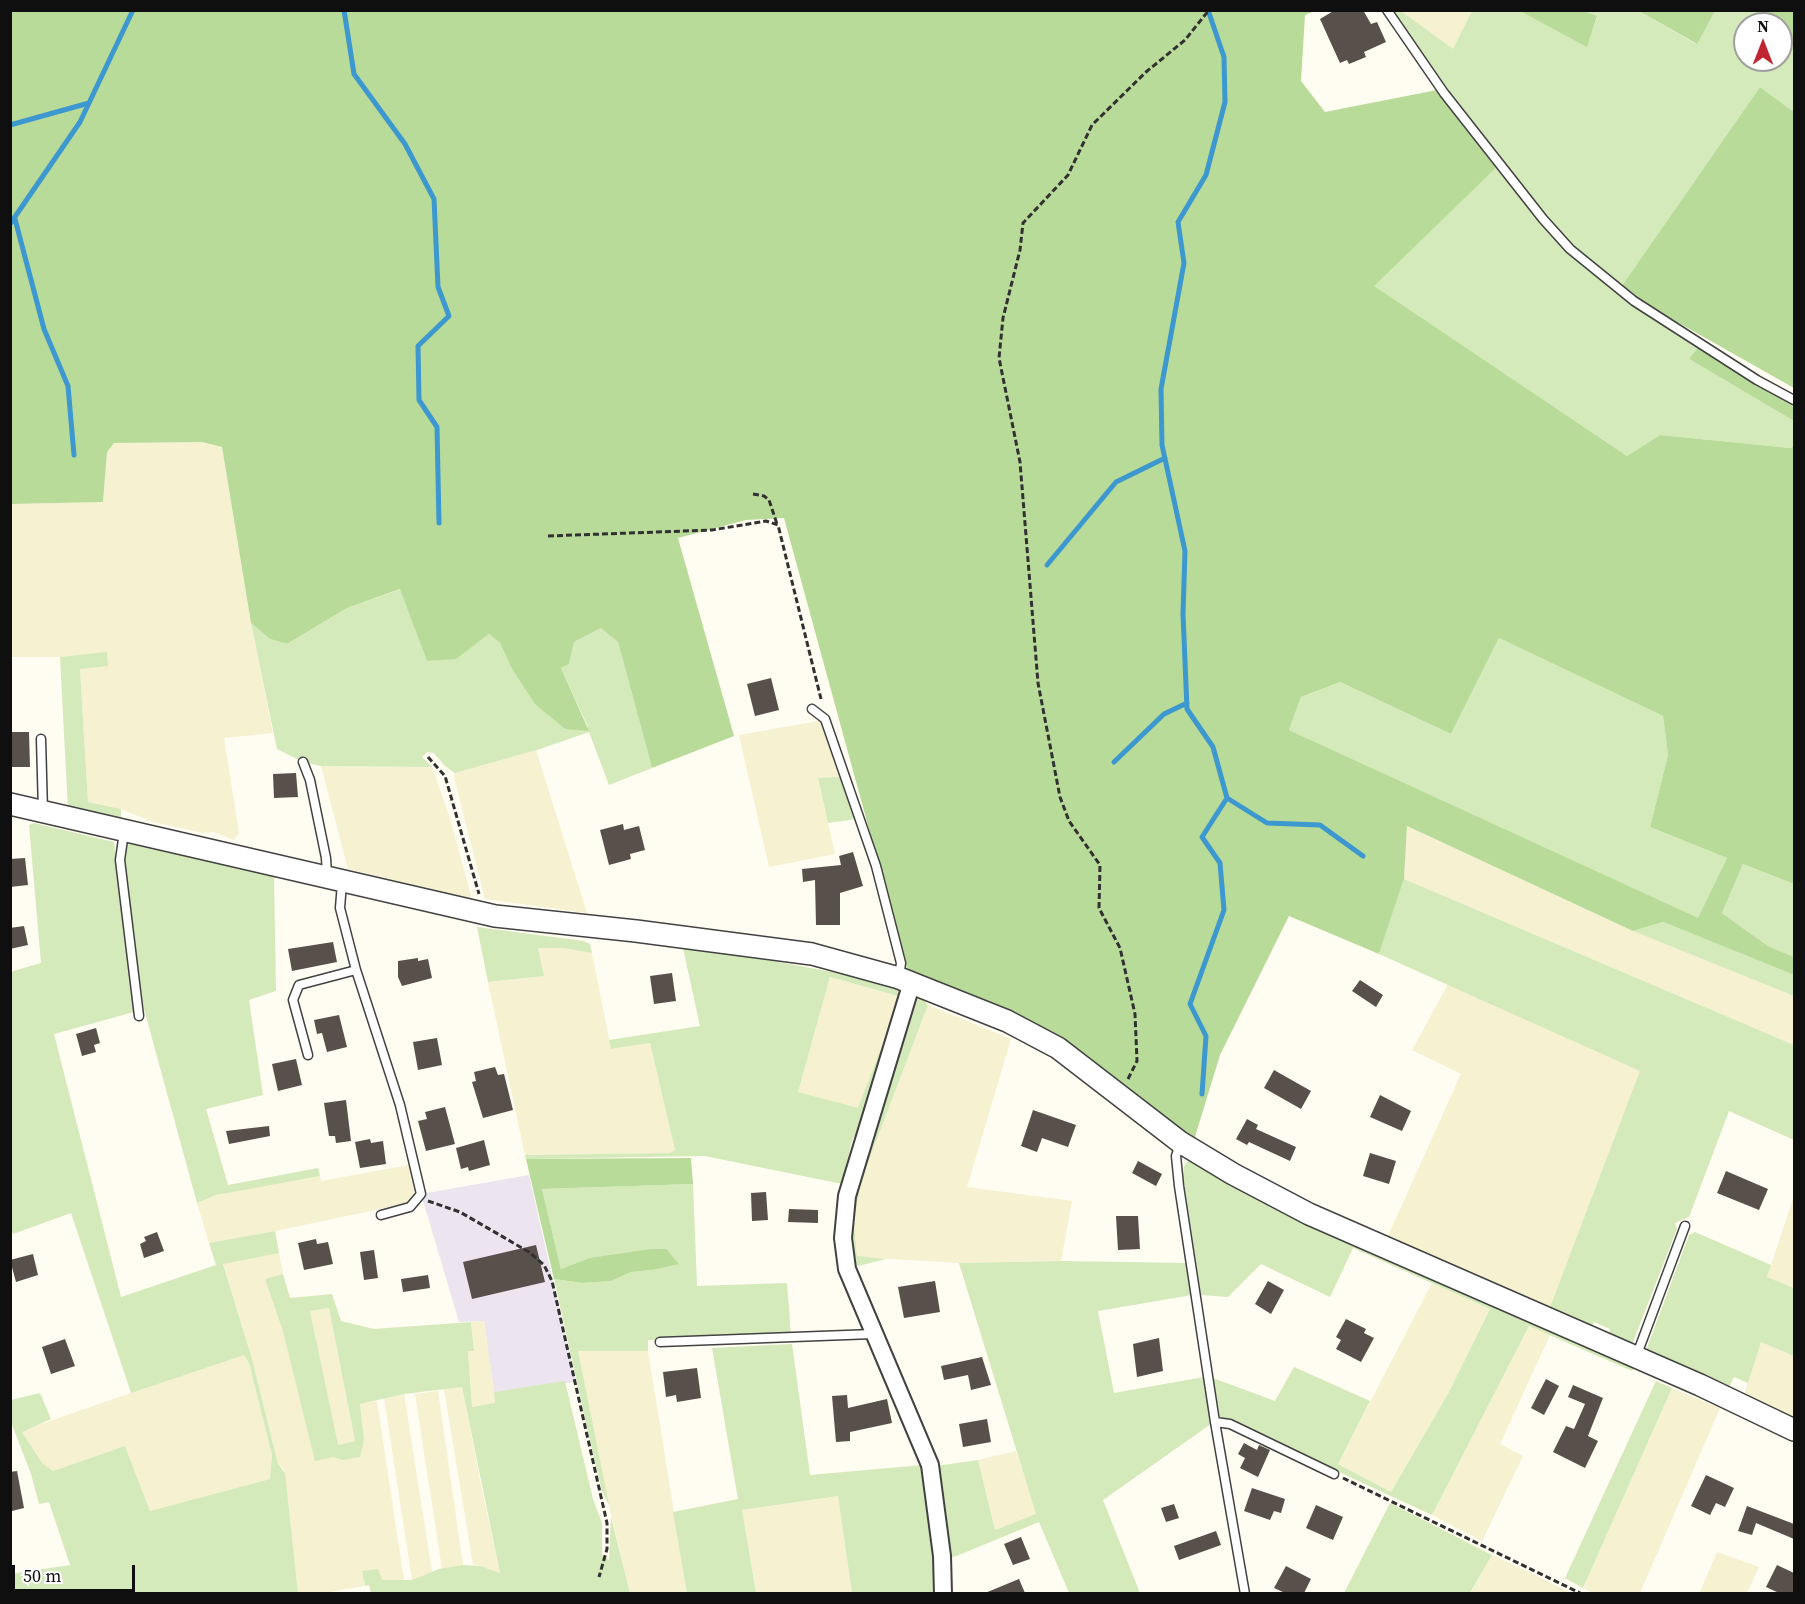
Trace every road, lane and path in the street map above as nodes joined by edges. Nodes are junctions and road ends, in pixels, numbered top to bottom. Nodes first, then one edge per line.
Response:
1 (1387, 10) edge
2 (1208, 12) edge
3 (1794, 400) edge
4 (753, 494) dead end
5 (778, 525) junction
6 (548, 536) dead end
7 (812, 709) dead end
8 (825, 718) junction
9 (42, 739) dead end
10 (428, 757) dead end
11 (303, 762) dead end
12 (10, 804) edge
13 (43, 812) junction
14 (124, 831) junction
15 (335, 881) junction
16 (482, 914) junction
17 (357, 970) junction
18 (906, 980) junction
19 (139, 1016) dead end
20 (308, 1055) dead end
21 (1120, 1094) junction
22 (1180, 1142) junction
23 (418, 1198) junction
24 (381, 1215) dead end
25 (1685, 1226) dead end
26 (873, 1334) junction
27 (660, 1342) dead end
28 (1636, 1357) junction
29 (1215, 1422) junction
30 (1794, 1430) edge
31 (1334, 1474) joint
32 (598, 1577) dead end
33 (943, 1593) edge
34 (1245, 1593) edge
35 (1582, 1593) edge

1 - 3 lane
2 - 21 path
4 - 5 path
5 - 6 path
5 - 8 path
7 - 8 lane
8 - 18 lane
9 - 13 lane
10 - 16 path
11 - 15 lane
12 - 13 street
13 - 14 street
14 - 15 street
14 - 19 lane
15 - 16 street
15 - 17 lane
16 - 18 street
17 - 20 lane
17 - 23 lane
18 - 21 street
18 - 26 street
21 - 22 street
22 - 28 street
22 - 29 lane
23 - 24 lane
23 - 32 path
25 - 28 lane
26 - 27 lane
26 - 33 street
28 - 30 street
29 - 31 lane
29 - 34 lane
31 - 35 path

